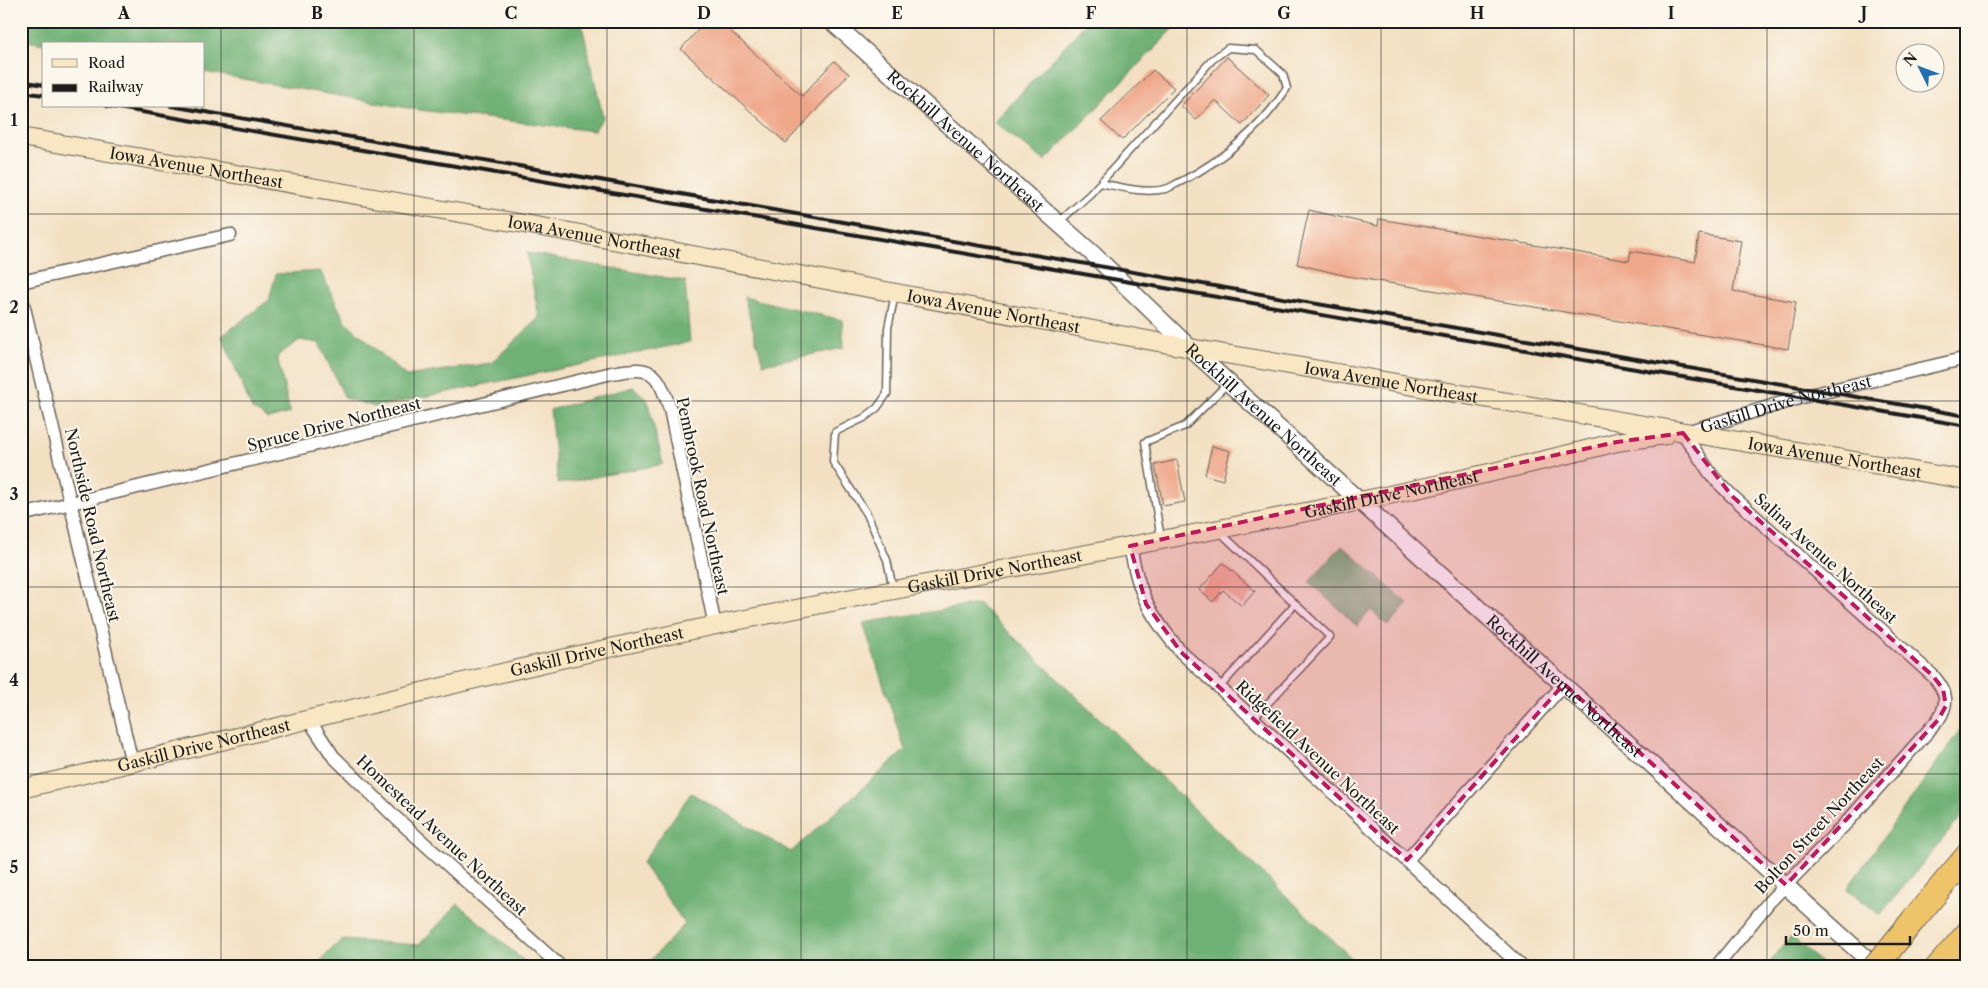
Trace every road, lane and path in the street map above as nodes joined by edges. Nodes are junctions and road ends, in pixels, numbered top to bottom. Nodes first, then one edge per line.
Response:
1 (831, 21) edge
2 (21, 137) edge
3 (1100, 184) junction
4 (1058, 223) junction
5 (230, 235) dead end
6 (21, 282) edge
7 (895, 292) junction
8 (21, 295) edge
9 (1190, 348) junction
10 (1967, 358) edge
11 (654, 375) joint
12 (1229, 382) junction
13 (1683, 433) junction
14 (1967, 480) edge
15 (1360, 501) junction
16 (71, 504) junction
17 (21, 515) edge
18 (1217, 530) junction
19 (1161, 540) junction
20 (1130, 546) junction
21 (893, 590) junction
22 (1295, 604) junction
23 (715, 626) junction
24 (1564, 684) junction
25 (1220, 688) junction
26 (1946, 706) joint
27 (1253, 719) junction
28 (309, 720) junction
29 (132, 763) junction
30 (21, 789) edge
31 (1967, 856) edge
32 (1407, 860) junction
33 (1786, 884) junction
34 (1961, 941) edge
35 (21, 964) edge
36 (24, 967) edge
37 (561, 967) edge
38 (1522, 967) edge
39 (1716, 967) edge
40 (1875, 967) edge
41 (1938, 967) edge

1 - 4 street, Rockhill Avenue Northeast
2 - 7 main road, Iowa Avenue Northeast
3 - 3 lane
3 - 4 lane
4 - 9 street, Rockhill Avenue Northeast
5 - 6 street
7 - 9 main road, Iowa Avenue Northeast
7 - 21 lane
8 - 16 street, Northside Road Northeast
9 - 12 street, Rockhill Avenue Northeast
9 - 13 main road, Iowa Avenue Northeast
10 - 13 street, Gaskill Drive Northeast
11 - 16 street, Spruce Drive Northeast
11 - 23 street, Pembrook Road Northeast
12 - 15 street, Rockhill Avenue Northeast
12 - 19 lane
13 - 14 main road, Iowa Avenue Northeast
13 - 15 main road, Gaskill Drive Northeast
13 - 26 street, Salina Avenue Northeast
15 - 18 main road, Gaskill Drive Northeast
15 - 24 street, Rockhill Avenue Northeast
16 - 17 street, Spruce Drive Northeast
16 - 29 street, Northside Road Northeast
18 - 19 main road, Gaskill Drive Northeast
18 - 22 lane
19 - 20 main road, Gaskill Drive Northeast
20 - 21 main road, Gaskill Drive Northeast
20 - 25 street, Ridgefield Avenue Northeast
21 - 23 main road, Gaskill Drive Northeast
22 - 25 lane
22 - 27 lane
23 - 28 main road, Gaskill Drive Northeast
24 - 32 street
24 - 33 street, Rockhill Avenue Northeast
25 - 27 street, Ridgefield Avenue Northeast
26 - 33 street, Bolton Street Northeast
27 - 32 street, Ridgefield Avenue Northeast
28 - 29 main road, Gaskill Drive Northeast
28 - 37 street, Homestead Avenue Northeast
29 - 30 main road, Gaskill Drive Northeast
31 - 40 highway, bridge
32 - 38 street, Ridgefield Avenue Northeast
33 - 39 street, Bolton Street Northeast
33 - 40 street, Rockhill Avenue Northeast
34 - 41 highway
35 - 36 street

